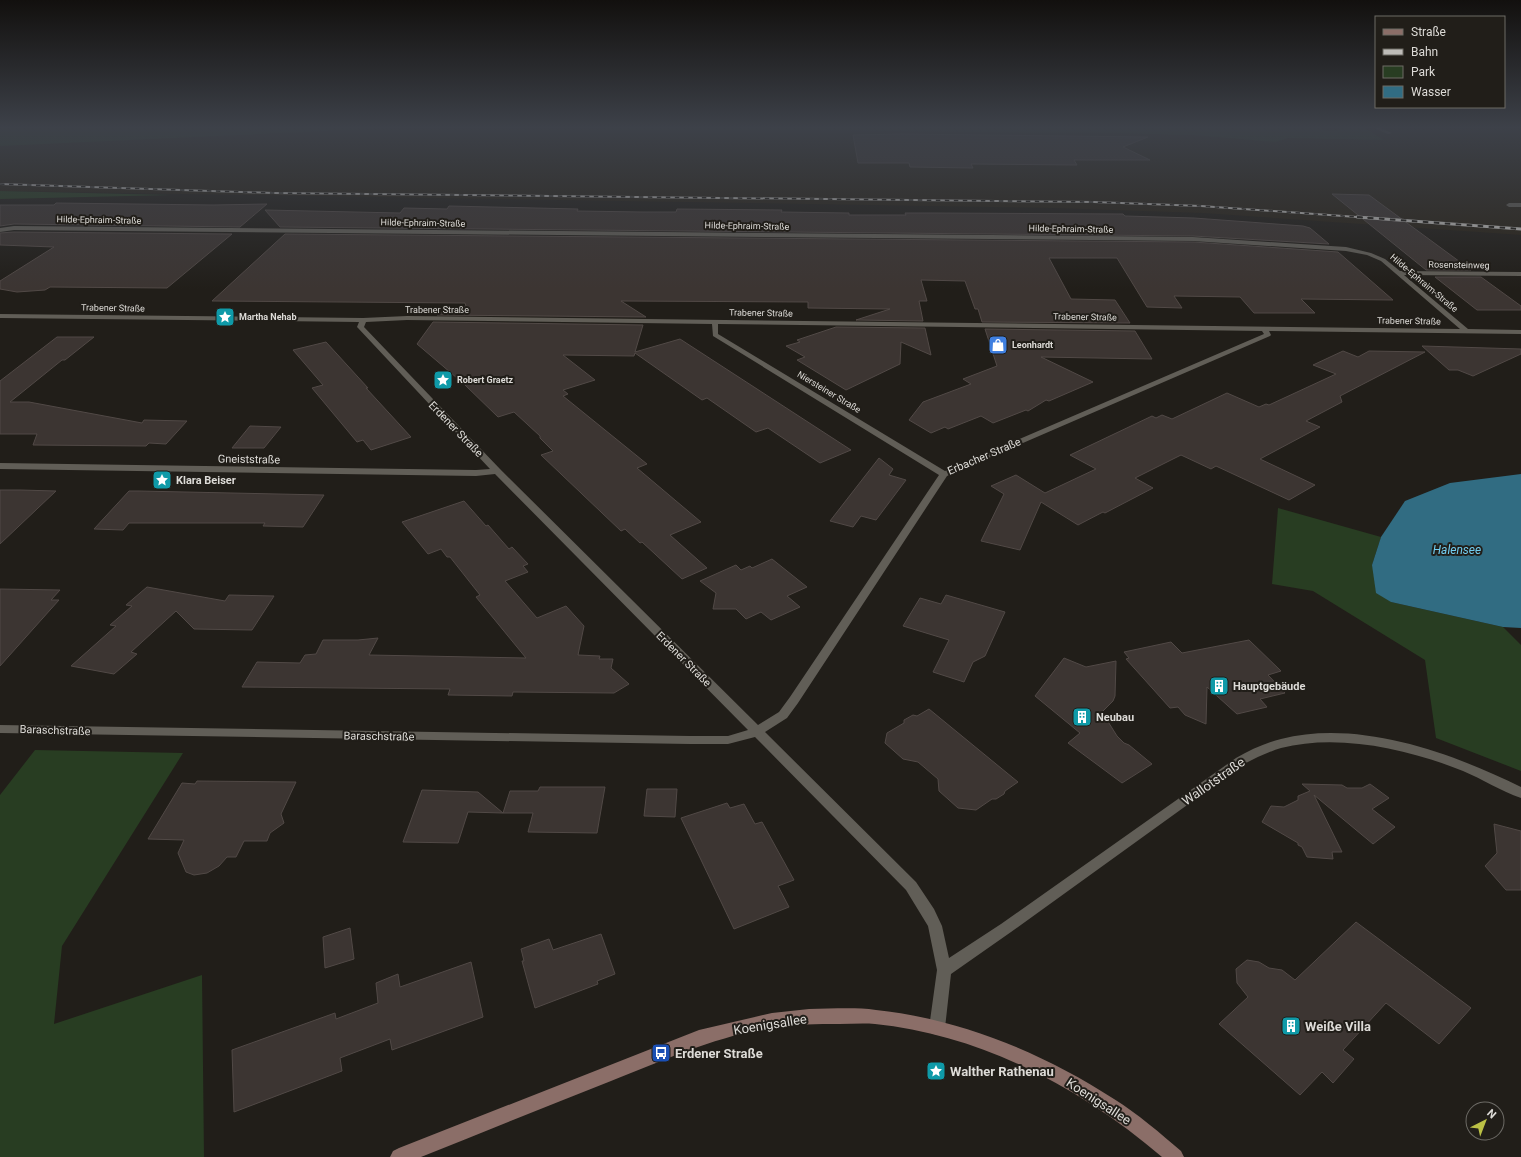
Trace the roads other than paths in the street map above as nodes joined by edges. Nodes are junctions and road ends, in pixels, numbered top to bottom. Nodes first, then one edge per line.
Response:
1 (1509, 205) dead end
2 (1521, 205) edge
3 (0, 230) edge
4 (1397, 273) junction
5 (1521, 274) edge
6 (0, 316) edge
7 (363, 320) junction
8 (715, 322) junction
9 (1264, 328) junction
10 (1466, 331) junction
11 (1521, 332) edge
12 (0, 466) edge
13 (497, 471) junction
14 (944, 474) junction
15 (0, 729) edge
16 (757, 732) junction
17 (1521, 793) edge
18 (944, 970) junction
19 (937, 1028) junction
20 (400, 1157) edge
21 (1175, 1157) edge

1 - 2 street
3 - 4 street, Hilde-Ephraim-Straße
4 - 5 street, Rosensteinweg
4 - 10 street, Hilde-Ephraim-Straße
6 - 7 street, Trabener Straße
7 - 8 street, Trabener Straße
7 - 13 street, Erdener Straße
8 - 9 street, Trabener Straße
8 - 14 street, Niersteiner Straße
9 - 10 street, Trabener Straße
9 - 14 street, Erbacher Straße
10 - 11 street, Trabener Straße
12 - 13 street, Gneiststraße
13 - 16 street, Erdener Straße
14 - 16 street, Erbacher Straße
15 - 16 street, Baraschstraße
16 - 18 street, Erdener Straße
17 - 18 street, Wallotstraße
18 - 19 street, Erdener Straße
19 - 20 main road, Koenigsallee
19 - 21 main road, Koenigsallee

